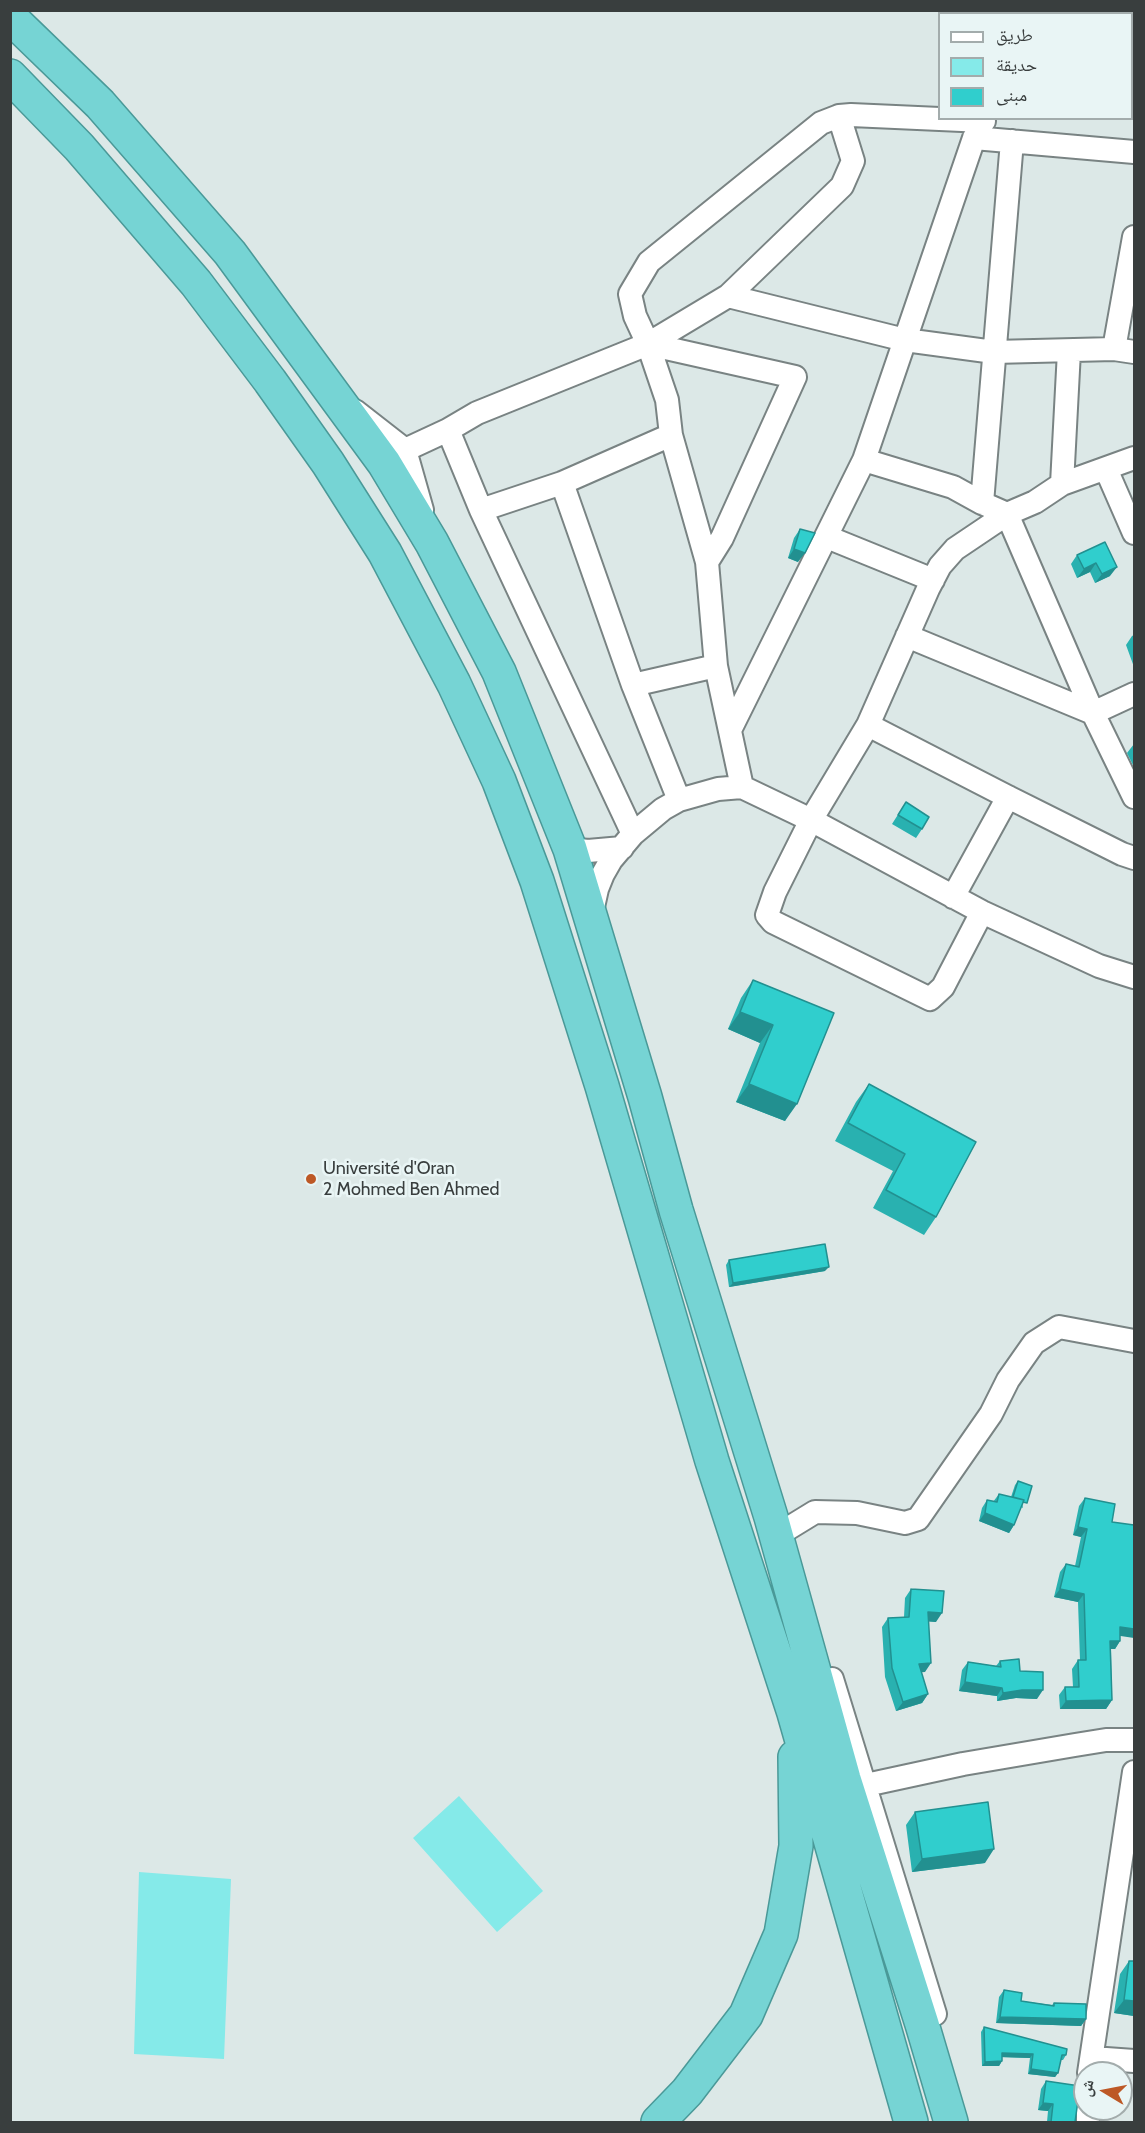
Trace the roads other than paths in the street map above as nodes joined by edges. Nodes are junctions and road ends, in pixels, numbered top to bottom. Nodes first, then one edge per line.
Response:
1 (10, 17) edge
2 (10, 76) edge
3 (839, 116) junction
4 (980, 126) edge
5 (1012, 141) junction
6 (1134, 152) edge
7 (1134, 237) edge
8 (728, 297) junction
9 (905, 340) junction
10 (648, 344) junction
11 (1124, 350) edge
12 (1069, 351) junction
13 (994, 352) junction
14 (337, 400) junction
15 (448, 430) junction
16 (671, 435) junction
17 (405, 450) junction
18 (1134, 458) edge
19 (864, 460) junction
20 (1106, 469) junction
21 (562, 483) junction
22 (1062, 484) junction
23 (982, 503) junction
24 (481, 510) junction
25 (1007, 514) junction
26 (1134, 533) edge
27 (826, 537) junction
28 (432, 543) junction
29 (708, 562) junction
30 (933, 580) junction
31 (907, 636) junction
32 (716, 666) junction
33 (633, 685) junction
34 (1134, 694) edge
35 (1093, 713) junction
36 (868, 725) junction
37 (730, 730) junction
38 (742, 787) junction
39 (1008, 797) junction
40 (1134, 797) edge
41 (679, 800) junction
42 (811, 820) junction
43 (628, 841) junction
44 (570, 849) junction
45 (1134, 858) edge
46 (953, 897) junction
47 (982, 912) junction
48 (591, 921) junction
49 (1134, 977) edge
50 (1134, 1341) edge
51 (778, 1524) junction
52 (794, 1713) junction
53 (1134, 1740) edge
54 (1134, 1772) edge
55 (866, 1785) junction
56 (1091, 2061) edge
57 (658, 2122) edge
58 (911, 2122) edge
59 (951, 2122) edge
60 (966, 2122) edge

1 - 14 highway
2 - 52 highway
3 - 4 street
3 - 8 street
3 - 10 street
4 - 5 street
4 - 9 street
5 - 6 street
5 - 13 street
7 - 11 street
8 - 9 street
8 - 10 street
9 - 13 street
9 - 19 street
10 - 15 street
10 - 16 street
10 - 29 street
11 - 12 street
12 - 13 street
12 - 22 street
13 - 23 street
14 - 17 street
14 - 28 highway
15 - 17 street
15 - 24 street
16 - 21 street
16 - 29 street
17 - 28 street
18 - 20 street
19 - 23 street
19 - 27 street
20 - 22 street
20 - 26 street
21 - 24 street
21 - 33 street
22 - 25 street
23 - 25 street
24 - 43 street
25 - 30 street
25 - 35 street
27 - 30 street
27 - 37 street
28 - 44 highway
29 - 32 street
30 - 31 street
31 - 35 street
31 - 36 street
32 - 33 street
32 - 37 street
33 - 41 street
34 - 35 street
35 - 40 street
36 - 39 street
36 - 42 street
37 - 38 street
38 - 41 street
38 - 42 street
39 - 45 street
39 - 46 street
41 - 43 street
42 - 46 street
42 - 47 street
43 - 44 street
43 - 48 street
44 - 48 highway
46 - 47 street
47 - 49 street
48 - 51 highway
50 - 51 street
51 - 55 street
51 - 59 highway
52 - 57 highway
52 - 58 highway
53 - 55 street
54 - 56 street
55 - 60 street

